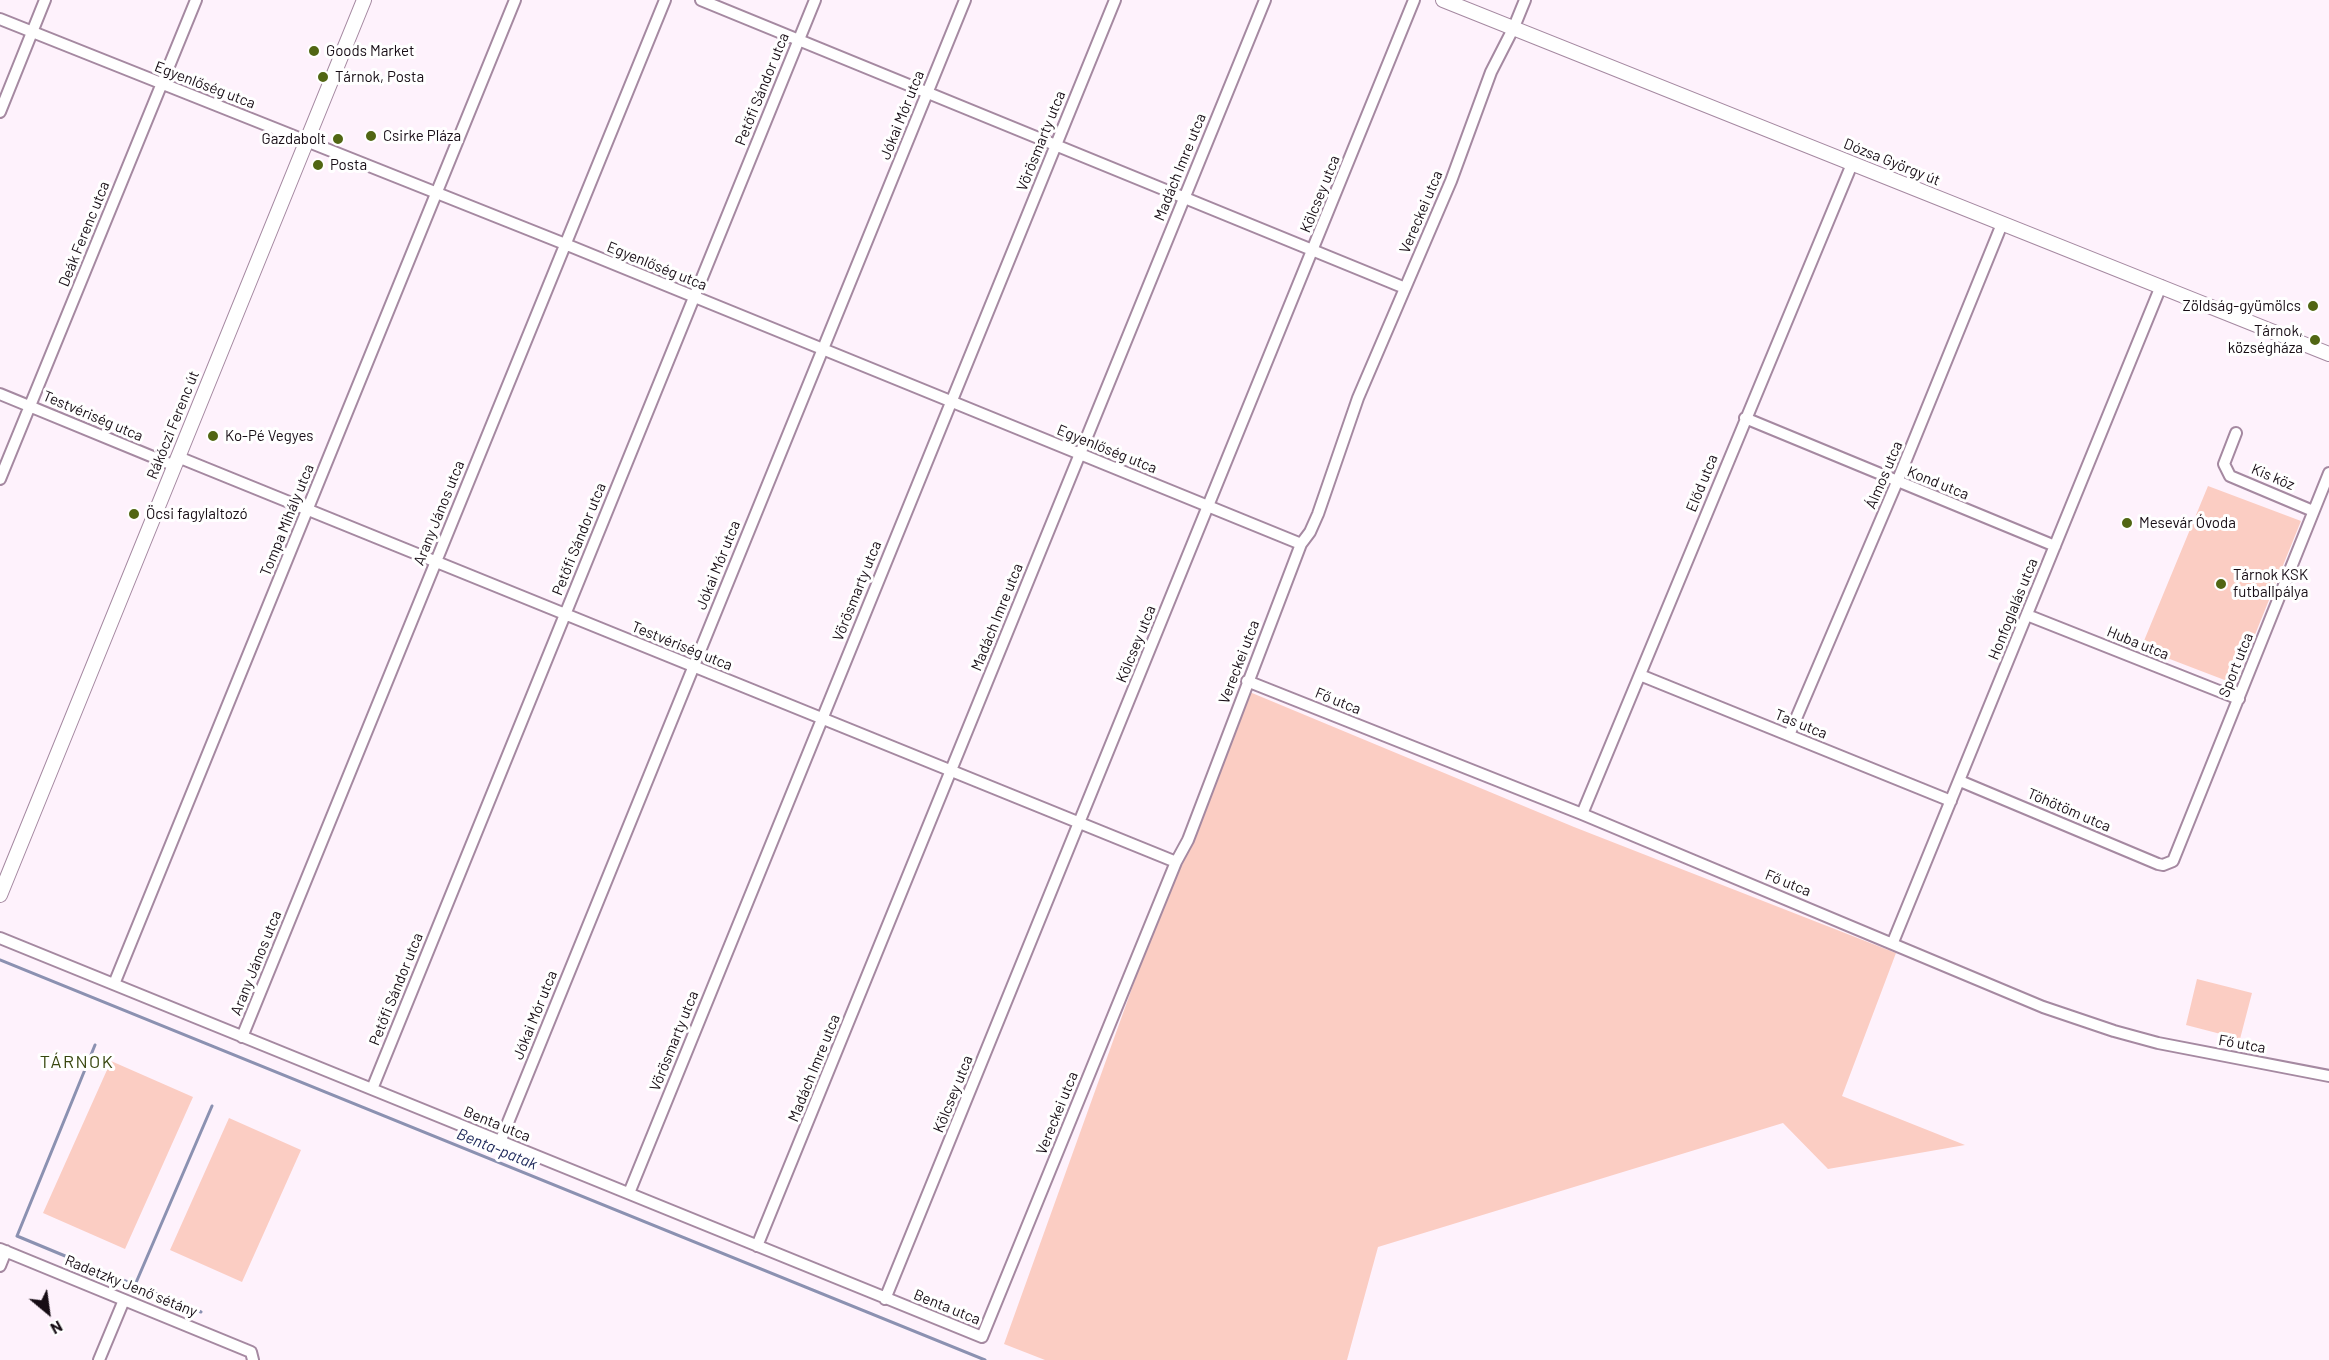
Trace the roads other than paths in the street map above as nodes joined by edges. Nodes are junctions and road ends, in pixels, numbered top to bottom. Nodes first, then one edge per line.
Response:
1 (45, 0) edge
2 (196, 0) edge
3 (364, 0) edge
4 (515, 0) edge
5 (665, 0) edge
6 (701, 0) edge
7 (815, 0) edge
8 (965, 0) edge
9 (1114, 0) edge
10 (1265, 0) edge
11 (1414, 0) edge
12 (1443, 0) edge
13 (1525, 0) edge
14 (0, 19) edge
15 (1514, 27) junction
16 (32, 33) junction
17 (798, 40) junction
18 (161, 84) junction
19 (927, 93) junction
20 (0, 112) edge
21 (306, 140) junction
22 (1056, 145) junction
23 (1852, 164) junction
24 (437, 193) junction
25 (1183, 197) junction
26 (2002, 224) junction
27 (565, 244) junction
28 (1313, 250) junction
29 (2162, 286) junction
30 (1405, 288) junction
31 (693, 297) junction
32 (822, 350) junction
33 (2329, 354) edge
34 (0, 394) edge
35 (951, 402) junction
36 (30, 406) junction
37 (1745, 418) junction
38 (2236, 433) dead end
39 (1079, 454) junction
40 (176, 462) junction
41 (2329, 473) edge
42 (0, 479) edge
43 (1897, 482) junction
44 (1209, 506) junction
45 (308, 510) junction
46 (2313, 511) junction
47 (1300, 544) junction
48 (2055, 546) junction
49 (436, 561) junction
50 (564, 614) junction
51 (2027, 615) junction
52 (693, 667) junction
53 (1640, 675) junction
54 (1247, 681) junction
55 (2239, 699) junction
56 (821, 718) junction
57 (1789, 735) junction
58 (951, 771) junction
59 (1960, 781) junction
60 (1951, 801) junction
61 (1582, 814) junction
62 (1079, 824) junction
63 (1176, 862) junction
64 (2168, 864) joint
65 (0, 895) edge
66 (0, 938) edge
67 (1893, 942) junction
68 (114, 984) junction
69 (242, 1037) junction
70 (2329, 1076) edge
71 (372, 1089) junction
72 (500, 1142) junction
73 (629, 1193) junction
74 (758, 1246) junction
75 (3, 1250) edge
76 (0, 1266) edge
77 (885, 1299) junction
78 (124, 1300) junction
79 (982, 1337) joint
80 (252, 1356) edge
81 (99, 1360) edge

1 - 16 street
2 - 18 street, Deák Ferenc utca
3 - 21 street, Rákóczi Ferenc út
4 - 24 street, Tompa Mihály utca
5 - 27 street, Arany János utca
6 - 17 street
7 - 17 street, Petőfi Sándor utca
8 - 19 street, Jókai Mór utca
9 - 22 street, Vörösmarty utca
10 - 25 street, Madách Imre utca
11 - 28 street, Kölcsey utca
12 - 15 street, Dózsa György út
13 - 15 street, Vereckei utca
14 - 16 street, Egyenlőség utca
15 - 23 street, Dózsa György út
15 - 30 street, Vereckei utca
16 - 18 street, Egyenlőség utca
16 - 20 street
17 - 19 street
17 - 31 street, Petőfi Sándor utca
18 - 21 street, Egyenlőség utca
18 - 36 street, Deák Ferenc utca
19 - 22 street
19 - 32 street, Jókai Mór utca
21 - 24 street, Egyenlőség utca
21 - 40 street, Rákóczi Ferenc út
22 - 25 street
22 - 35 street, Vörösmarty utca
23 - 26 street, Dózsa György út
23 - 37 street, Előd utca
24 - 27 street, Egyenlőség utca
24 - 45 street, Tompa Mihály utca
25 - 28 street
25 - 39 street, Madách Imre utca
26 - 29 street, Dózsa György út
26 - 43 street, Álmos utca
27 - 31 street, Egyenlőség utca
27 - 49 street, Arany János utca
28 - 30 street
28 - 44 street, Kölcsey utca
29 - 33 street, Dózsa György út
29 - 48 street, Honfoglalás utca
30 - 47 street, Vereckei utca
31 - 32 street, Egyenlőség utca
31 - 50 street, Petőfi Sándor utca
32 - 35 street, Egyenlőség utca
32 - 52 street, Jókai Mór utca
34 - 36 street, Testvériség utca
35 - 39 street, Egyenlőség utca
35 - 56 street, Vörösmarty utca
36 - 40 street, Testvériség utca
36 - 42 street, Deák Ferenc utca
37 - 43 street, Kond utca
37 - 53 street, Előd utca
38 - 46 street, Kis köz
39 - 44 street, Egyenlőség utca
39 - 58 street, Madách Imre utca
40 - 45 street, Testvériség utca
40 - 65 street, Rákóczi Ferenc út
41 - 46 street, Sport utca
43 - 48 street, Kond utca
43 - 57 street, Álmos utca
44 - 47 street, Egyenlőség utca
44 - 62 street, Kölcsey utca
45 - 49 street, Testvériség utca
45 - 68 street, Tompa Mihály utca
46 - 55 street, Sport utca
47 - 54 street, Vereckei utca
48 - 51 street, Honfoglalás utca
49 - 50 street, Testvériség utca
49 - 69 street, Arany János utca
50 - 52 street, Testvériség utca
50 - 71 street, Petőfi Sándor utca
51 - 55 street, Huba utca
51 - 59 street, Honfoglalás utca
52 - 56 street, Testvériség utca
52 - 72 street, Jókai Mór utca
53 - 57 street, Tas utca
53 - 61 street, Előd utca
54 - 61 street, Fő utca
54 - 63 street, Vereckei utca
55 - 64 street, Sport utca
56 - 58 street, Testvériség utca
56 - 73 street, Vörösmarty utca
57 - 60 street, Tas utca
58 - 62 street, Testvériség utca
58 - 74 street, Madách Imre utca
59 - 60 street, Honfoglalás utca
59 - 64 street, Töhötöm utca
60 - 67 street, Honfoglalás utca
61 - 67 street, Fő utca
62 - 63 street, Testvériség utca
62 - 77 street, Kölcsey utca
63 - 79 street, Vereckei utca
66 - 68 street, Benta utca
67 - 70 street, Fő utca
68 - 69 street, Benta utca
69 - 71 street, Benta utca
71 - 72 street, Benta utca
72 - 73 street, Benta utca
73 - 74 street, Benta utca
74 - 77 street, Benta utca
75 - 76 street
75 - 78 street, Radetzky Jenő sétány
77 - 79 street, Benta utca
78 - 80 street, Radetzky Jenő sétány
78 - 81 street

